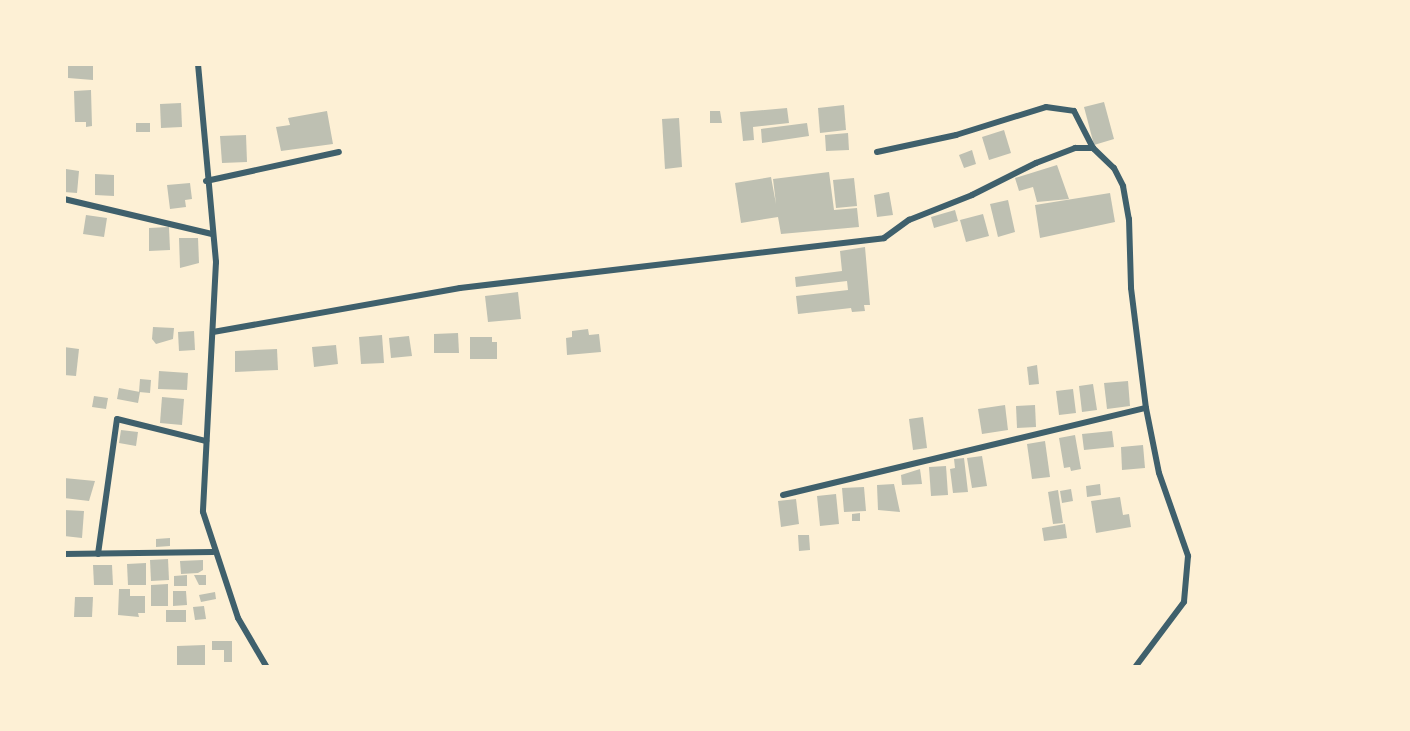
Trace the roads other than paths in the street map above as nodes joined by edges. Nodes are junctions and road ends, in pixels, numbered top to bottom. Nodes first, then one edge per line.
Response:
1 (198, 64) edge
2 (1094, 148) junction
3 (339, 152) dead end
4 (877, 152) dead end
5 (206, 181) junction
6 (64, 199) edge
7 (212, 234) junction
8 (213, 332) junction
9 (1146, 408) junction
10 (206, 441) junction
11 (783, 495) dead end
12 (213, 552) junction
13 (64, 554) edge
14 (98, 554) junction
15 (266, 666) edge
16 (1136, 666) edge

1 - 5 street
2 - 4 street
2 - 8 street
2 - 9 street
3 - 5 street
5 - 7 street
6 - 7 street
7 - 8 street
8 - 10 street
9 - 11 street
9 - 16 street
10 - 12 street
10 - 14 street
12 - 14 street
12 - 15 street
13 - 14 street

